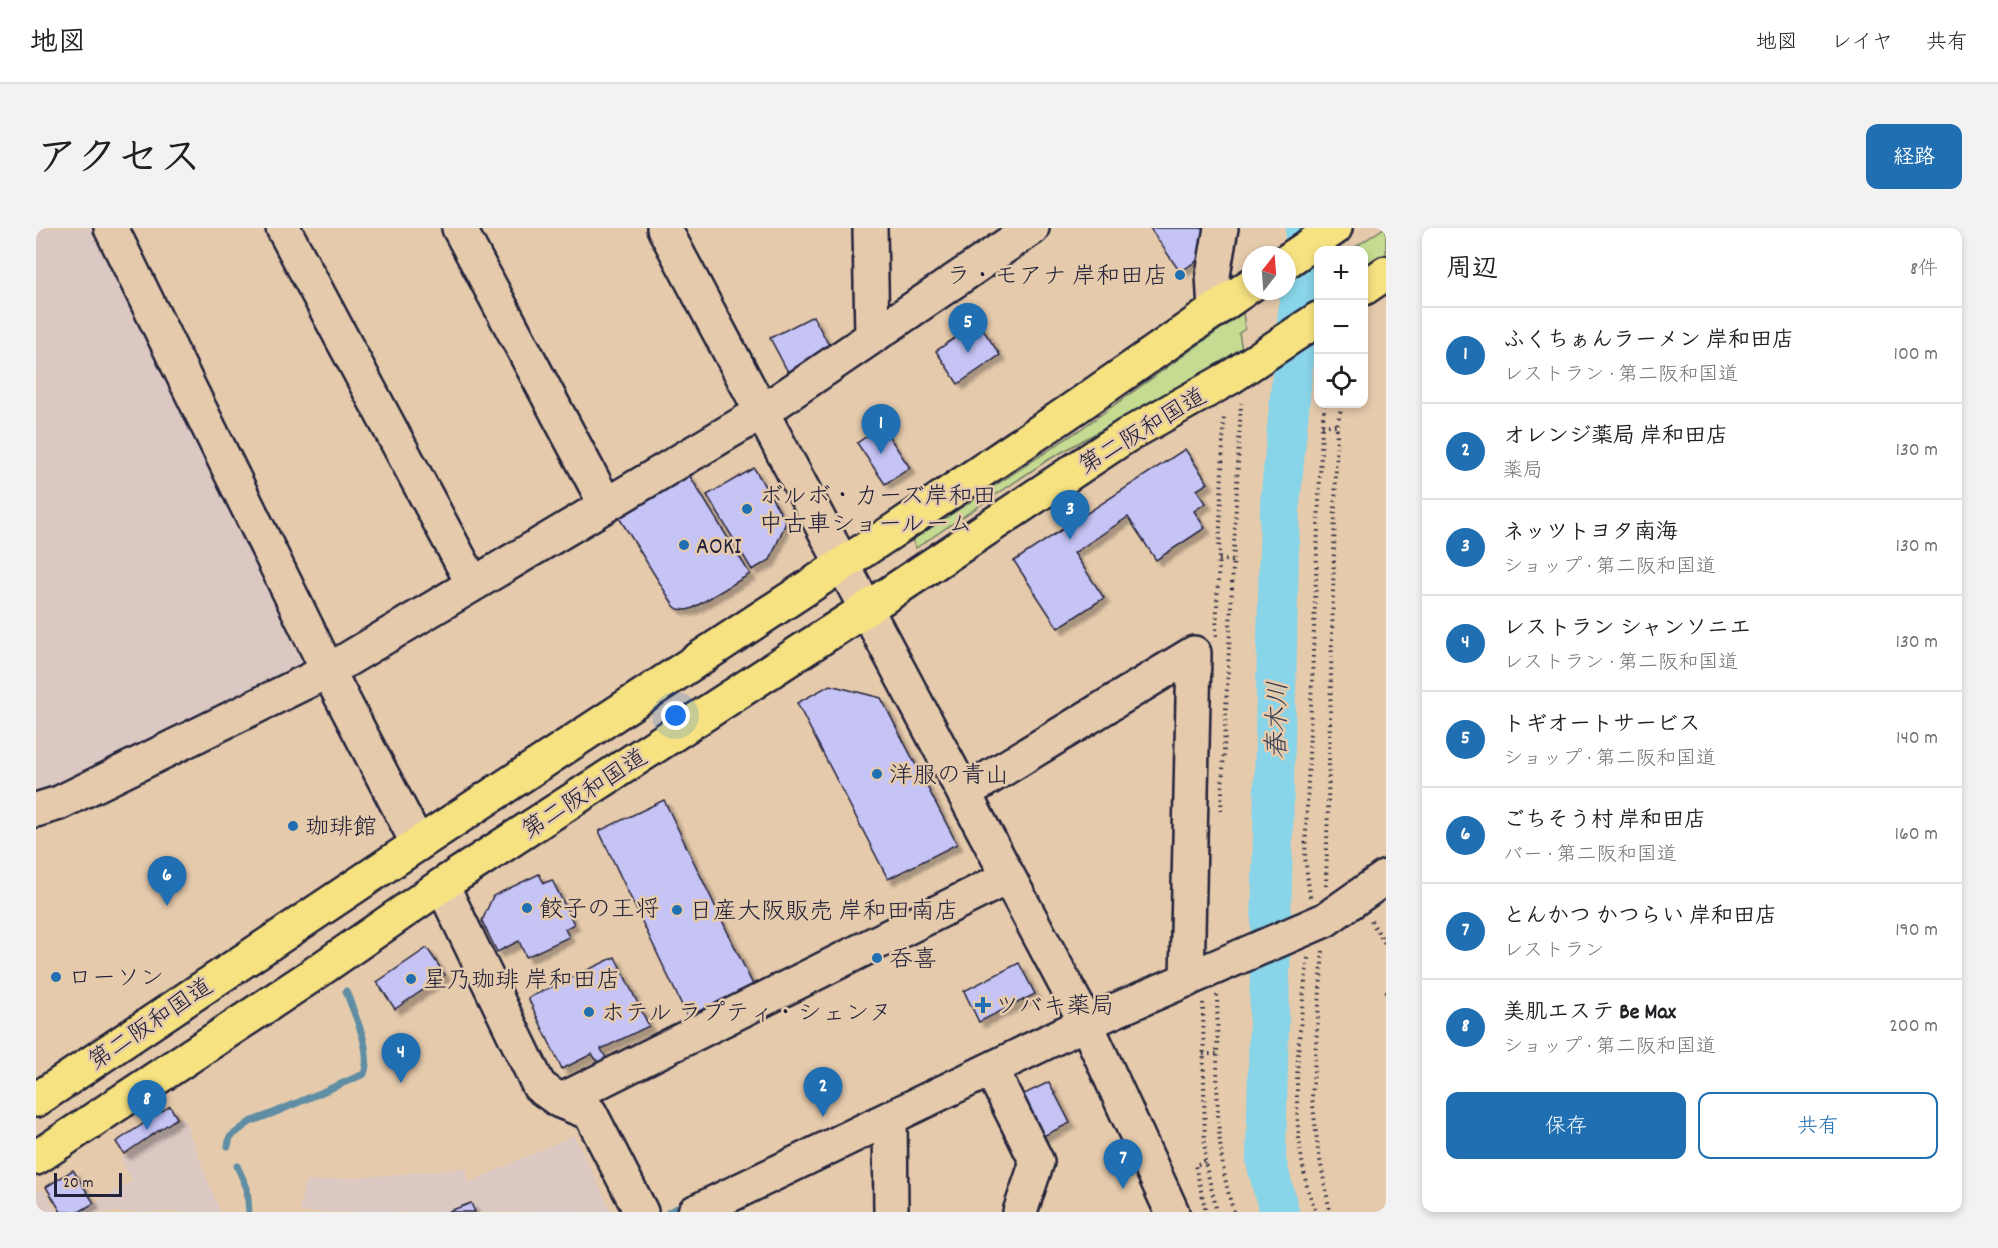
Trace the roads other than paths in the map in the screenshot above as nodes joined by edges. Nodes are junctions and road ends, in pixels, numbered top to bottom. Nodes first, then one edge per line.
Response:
1 (111, 228) edge
2 (283, 228) edge
3 (459, 228) edge
4 (664, 228) edge
5 (870, 228) edge
6 (1032, 228) edge
7 (1221, 228) edge
8 (1335, 228) edge
9 (1296, 255) edge
10 (1386, 273) edge
11 (1368, 285) edge
12 (1242, 291) edge
13 (1215, 311) junction
14 (1314, 322) edge
15 (872, 337) junction
16 (762, 412) junction
17 (606, 505) junction
18 (843, 564) junction
19 (473, 584) junction
20 (866, 609) junction
21 (327, 671) junction
22 (964, 793) junction
23 (36, 810) edge
24 (418, 844) junction
25 (1008, 877) junction
26 (1386, 877) edge
27 (442, 885) junction
28 (1208, 970) junction
29 (1086, 1023) junction
30 (991, 1069) junction
31 (36, 1100) edge
32 (560, 1101) junction
33 (890, 1118) junction
34 (36, 1158) edge
35 (640, 1212) edge
36 (695, 1212) edge
37 (891, 1212) edge
38 (1020, 1212) edge
39 (1172, 1212) edge

1 - 21 street
2 - 19 street
3 - 17 street
4 - 16 street
5 - 15 street
6 - 15 street
7 - 13 street
8 - 9 highway
10 - 11 highway
12 - 13 highway, 第二阪和国道
13 - 18 highway, 第二阪和国道
14 - 20 highway, 第二阪和国道
15 - 16 street
16 - 17 street
16 - 18 street
17 - 19 street
18 - 20 street
18 - 24 highway, 第二阪和国道
19 - 21 street
20 - 22 street
20 - 27 highway, 第二阪和国道
21 - 23 street
21 - 24 street
22 - 25 street
22 - 28 street
24 - 31 highway, 第二阪和国道
25 - 29 street
25 - 32 street
26 - 28 street
27 - 32 street
27 - 34 highway, 第二阪和国道
28 - 29 street
29 - 30 street
29 - 39 street
30 - 33 street
30 - 38 street
32 - 35 street
33 - 36 street
33 - 37 street

